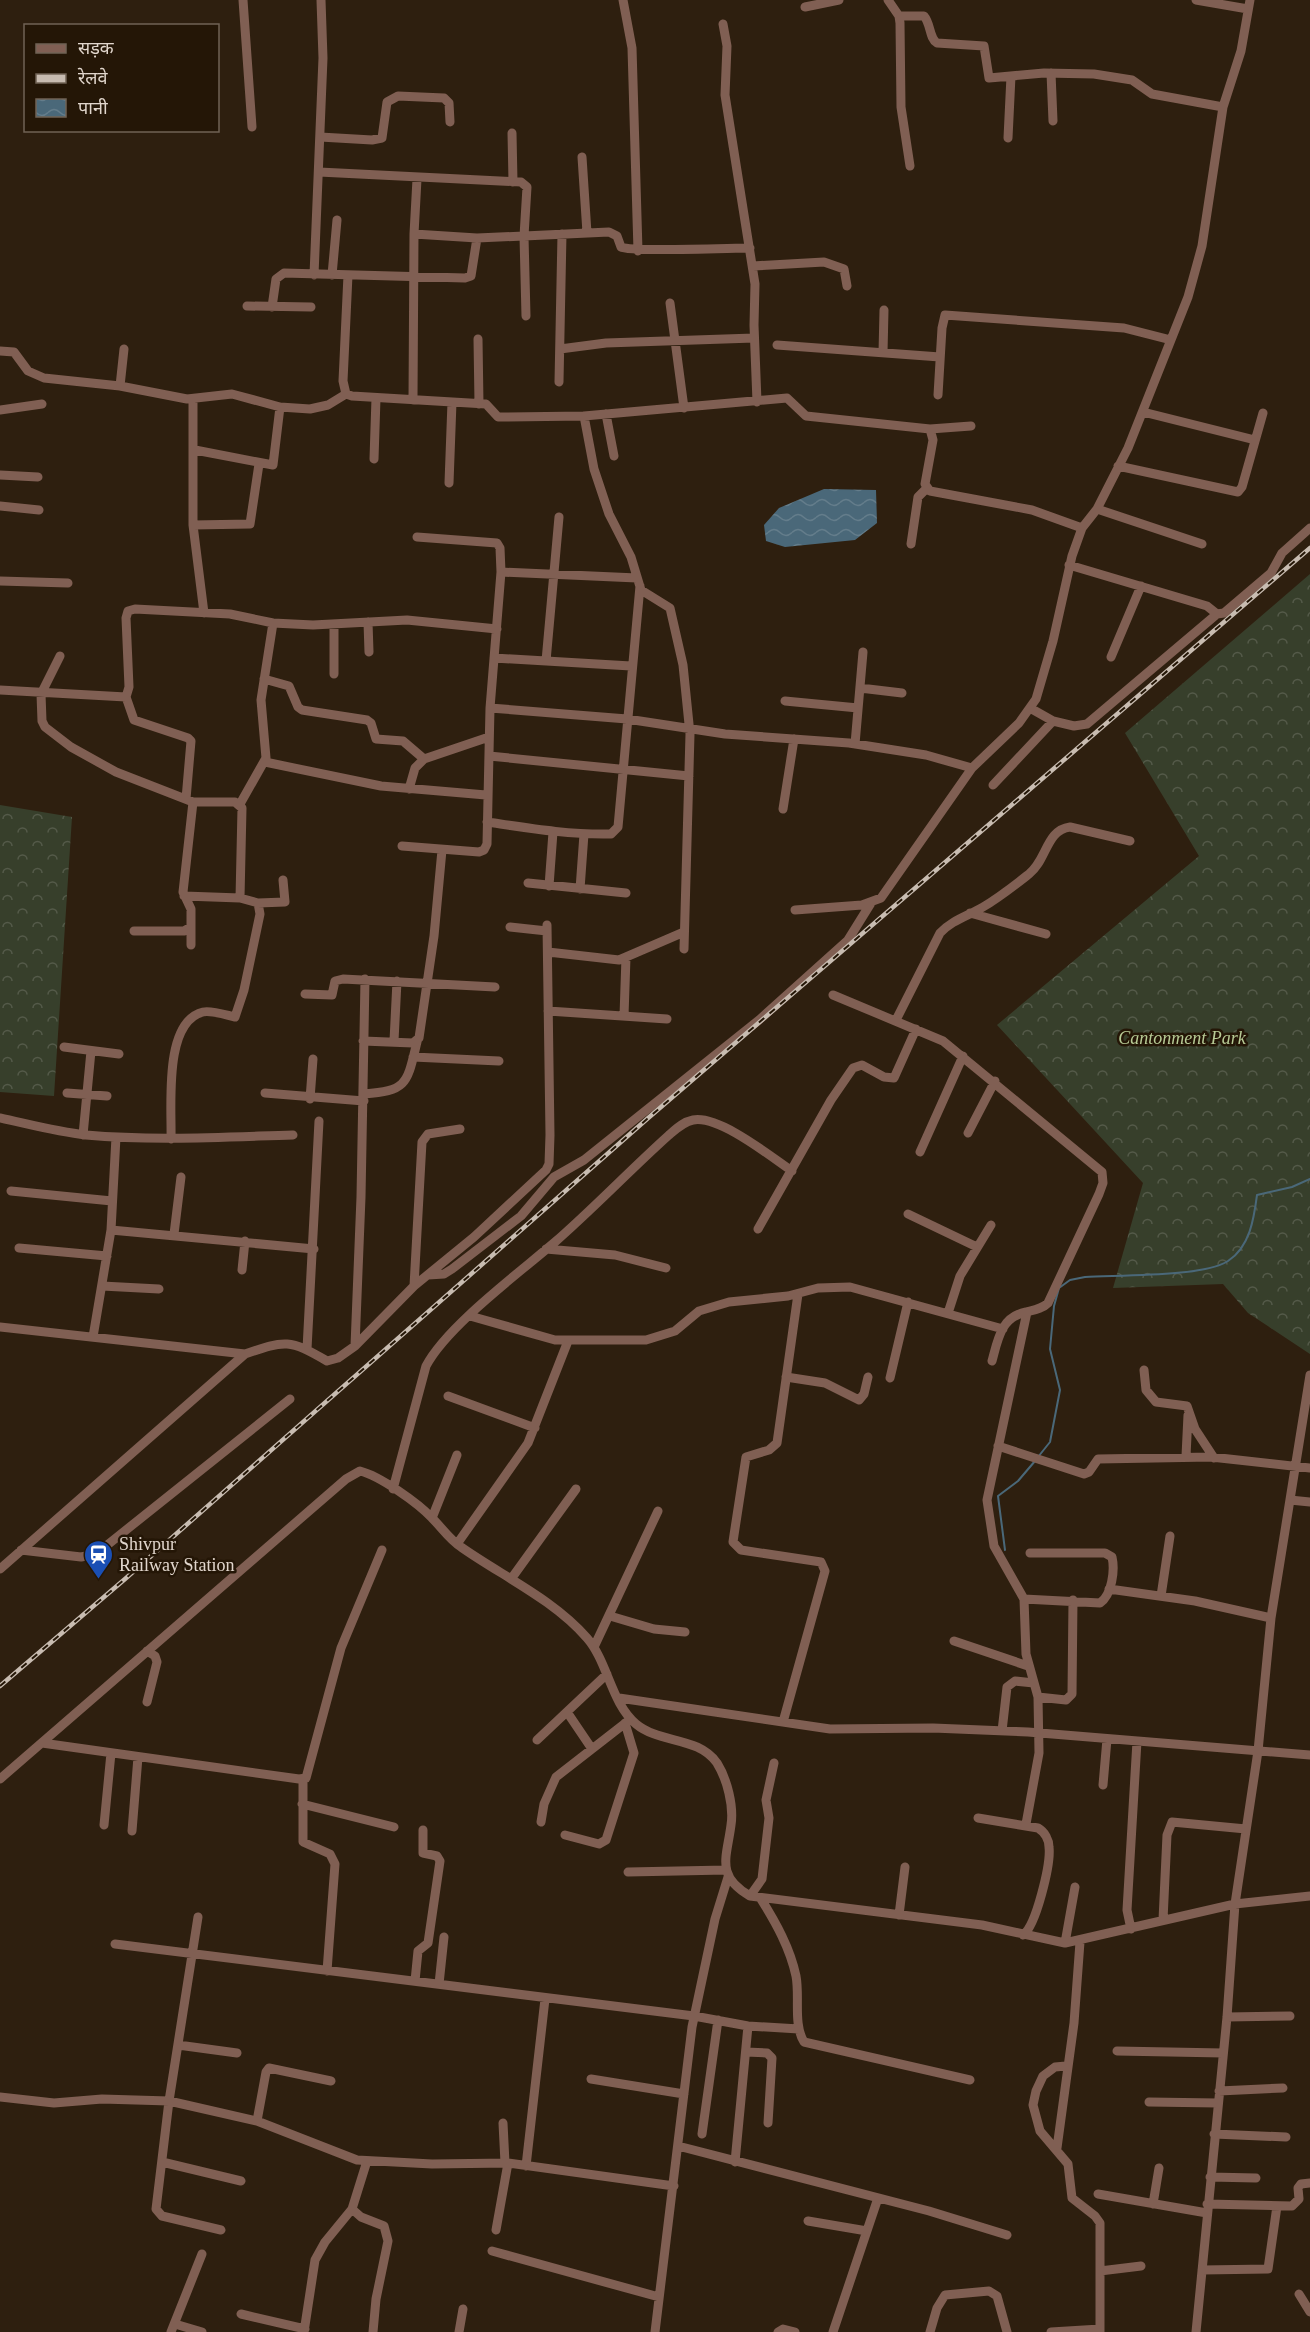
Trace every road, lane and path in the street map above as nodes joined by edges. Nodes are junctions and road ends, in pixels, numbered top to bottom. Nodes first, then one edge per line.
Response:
1 (243, 0) edge
2 (321, 0) edge
3 (623, 0) edge
4 (839, 0) edge
5 (888, 0) edge
6 (1196, 0) edge
7 (1249, 5) edge
8 (805, 7) dead end
9 (898, 16) junction
10 (723, 24) dead end
11 (1051, 73) junction
12 (1011, 76) junction
13 (1223, 107) junction
14 (1053, 121) dead end
15 (450, 122) dead end
16 (252, 127) dead end
17 (512, 133) dead end
18 (320, 137) junction
19 (1008, 138) dead end
20 (582, 157) dead end
21 (910, 166) dead end
22 (319, 172) junction
23 (417, 179) junction
24 (513, 182) junction
25 (337, 220) dead end
26 (587, 233) junction
27 (414, 234) junction
28 (562, 234) junction
29 (524, 237) junction
30 (477, 238) junction
31 (750, 248) junction
32 (638, 250) junction
33 (753, 266) junction
34 (333, 275) junction
35 (348, 275) junction
36 (314, 276) junction
37 (414, 276) junction
38 (847, 286) dead end
39 (670, 303) dead end
40 (247, 306) dead end
41 (272, 307) junction
42 (311, 307) dead end
43 (884, 310) dead end
44 (526, 316) dead end
45 (754, 338) junction
46 (478, 339) dead end
47 (1171, 340) junction
48 (675, 341) junction
49 (777, 345) dead end
50 (124, 349) dead end
51 (560, 349) junction
52 (0, 351) edge
53 (882, 353) junction
54 (940, 357) junction
55 (559, 382) dead end
56 (120, 386) junction
57 (346, 394) junction
58 (938, 395) dead end
59 (376, 398) junction
60 (193, 400) junction
61 (413, 400) junction
62 (452, 402) junction
63 (757, 402) junction
64 (42, 404) dead end
65 (479, 404) junction
66 (280, 407) junction
67 (684, 408) junction
68 (0, 410) edge
69 (1143, 412) junction
70 (1263, 413) dead end
71 (606, 414) junction
72 (584, 416) junction
73 (971, 426) dead end
74 (930, 429) junction
75 (1255, 440) junction
76 (195, 450) junction
77 (614, 456) dead end
78 (374, 459) dead end
79 (259, 464) junction
80 (1118, 466) junction
81 (0, 475) edge
82 (38, 477) dead end
83 (450, 483) dead end
84 (927, 488) junction
85 (0, 506) edge
86 (1097, 509) junction
87 (39, 510) dead end
88 (559, 517) dead end
89 (193, 525) junction
90 (1082, 528) junction
91 (1310, 528) edge
92 (417, 537) dead end
93 (911, 544) dead end
94 (1202, 544) dead end
95 (1069, 565) junction
96 (501, 572) junction
97 (554, 575) junction
98 (0, 581) edge
99 (638, 582) junction
100 (68, 583) dead end
101 (1141, 586) junction
102 (204, 613) junction
103 (1217, 614) junction
104 (368, 622) junction
105 (273, 623) junction
106 (334, 624) junction
107 (497, 629) junction
108 (369, 652) dead end
109 (863, 652) dead end
110 (60, 656) dead end
111 (1111, 657) dead end
112 (494, 658) junction
113 (546, 661) junction
114 (631, 666) junction
115 (334, 674) dead end
116 (264, 679) junction
117 (860, 688) junction
118 (0, 690) edge
119 (902, 693) dead end
120 (41, 694) junction
121 (126, 697) junction
122 (784, 701) dead end
123 (490, 708) junction
124 (858, 708) junction
125 (1030, 708) junction
126 (627, 719) junction
127 (1053, 722) junction
128 (689, 727) junction
129 (489, 737) junction
130 (794, 739) junction
131 (855, 744) junction
132 (489, 756) junction
133 (424, 759) junction
134 (265, 762) junction
135 (622, 768) junction
136 (972, 768) junction
137 (689, 776) junction
138 (993, 785) dead end
139 (409, 789) junction
140 (486, 795) junction
141 (189, 801) junction
142 (240, 804) junction
143 (783, 809) dead end
144 (487, 822) junction
145 (553, 832) junction
146 (584, 834) junction
147 (1130, 841) dead end
148 (402, 846) dead end
149 (442, 850) junction
150 (283, 880) dead end
151 (528, 884) dead end
152 (549, 886) junction
153 (580, 889) junction
154 (626, 893) dead end
155 (184, 896) junction
156 (240, 898) junction
157 (258, 903) junction
158 (871, 903) junction
159 (795, 910) dead end
160 (970, 913) junction
161 (191, 927) junction
162 (510, 927) dead end
163 (134, 931) dead end
164 (684, 932) junction
165 (1046, 934) dead end
166 (191, 945) dead end
167 (684, 949) dead end
168 (548, 952) junction
169 (626, 957) junction
170 (365, 979) junction
171 (398, 981) junction
172 (427, 982) junction
173 (495, 987) dead end
174 (305, 994) dead end
175 (832, 995) dead end
176 (548, 1011) junction
177 (624, 1016) junction
178 (667, 1019) dead end
179 (896, 1020) junction
180 (916, 1029) junction
181 (363, 1041) junction
182 (394, 1041) junction
183 (417, 1042) junction
184 (64, 1047) dead end
185 (91, 1051) junction
186 (119, 1054) dead end
187 (963, 1056) junction
188 (413, 1057) junction
189 (313, 1059) dead end
190 (499, 1061) dead end
191 (995, 1082) junction
192 (67, 1093) dead end
193 (265, 1093) dead end
194 (87, 1095) junction
195 (107, 1096) dead end
196 (364, 1098) junction
197 (310, 1099) junction
198 (0, 1118) edge
199 (319, 1121) dead end
200 (460, 1129) dead end
201 (968, 1133) dead end
202 (83, 1135) junction
203 (293, 1135) dead end
204 (116, 1137) junction
205 (171, 1139) junction
206 (920, 1152) dead end
207 (792, 1171) junction
208 (181, 1177) dead end
209 (11, 1191) dead end
210 (112, 1201) junction
211 (908, 1214) dead end
212 (991, 1225) dead end
213 (758, 1229) dead end
214 (111, 1230) junction
215 (174, 1234) junction
216 (245, 1241) junction
217 (977, 1247) junction
218 (19, 1248) dead end
219 (314, 1249) junction
220 (546, 1249) junction
221 (107, 1256) junction
222 (666, 1268) dead end
223 (242, 1270) dead end
224 (429, 1275) junction
225 (102, 1286) junction
226 (414, 1286) junction
227 (159, 1289) dead end
228 (798, 1294) junction
229 (908, 1302) junction
230 (1027, 1312) junction
231 (948, 1313) junction
232 (470, 1316) junction
233 (0, 1327) edge
234 (1003, 1329) junction
235 (93, 1337) junction
236 (568, 1341) junction
237 (355, 1346) junction
238 (307, 1349) junction
239 (245, 1354) junction
240 (992, 1361) dead end
241 (1144, 1370) dead end
242 (1310, 1375) edge
243 (786, 1377) junction
244 (868, 1377) dead end
245 (890, 1378) dead end
246 (448, 1396) dead end
247 (290, 1399) dead end
248 (1189, 1409) junction
249 (536, 1428) junction
250 (998, 1446) junction
251 (457, 1455) dead end
252 (1186, 1456) junction
253 (1214, 1458) junction
254 (1294, 1467) junction
255 (1310, 1468) edge
256 (393, 1489) junction
257 (576, 1489) dead end
258 (1290, 1500) junction
259 (1310, 1502) edge
260 (658, 1511) dead end
261 (432, 1518) junction
262 (1170, 1536) dead end
263 (457, 1544) junction
264 (21, 1550) junction
265 (382, 1550) dead end
266 (1030, 1553) dead end
267 (0, 1569) edge
268 (511, 1579) junction
269 (1109, 1589) junction
270 (1161, 1596) junction
271 (1024, 1599) junction
272 (1073, 1600) junction
273 (610, 1616) junction
274 (1271, 1618) junction
275 (685, 1632) dead end
276 (954, 1641) dead end
277 (594, 1647) junction
278 (147, 1651) junction
279 (1028, 1666) junction
280 (607, 1674) junction
281 (1034, 1683) junction
282 (1038, 1697) junction
283 (619, 1698) junction
284 (147, 1702) dead end
285 (567, 1712) junction
286 (628, 1721) junction
287 (783, 1722) junction
288 (1002, 1731) junction
289 (1041, 1733) junction
290 (1107, 1739) junction
291 (537, 1740) dead end
292 (1137, 1741) junction
293 (42, 1743) junction
294 (592, 1749) junction
295 (1258, 1751) junction
296 (111, 1753) junction
297 (1310, 1755) edge
298 (138, 1757) junction
299 (774, 1763) dead end
300 (0, 1779) edge
301 (303, 1779) junction
302 (1103, 1785) dead end
303 (302, 1804) junction
304 (978, 1818) dead end
305 (541, 1822) dead end
306 (1026, 1824) junction
307 (104, 1826) dead end
308 (394, 1827) dead end
309 (1246, 1828) junction
310 (423, 1830) dead end
311 (132, 1831) dead end
312 (565, 1835) dead end
313 (906, 1867) dead end
314 (628, 1872) dead end
315 (727, 1874) junction
316 (1075, 1887) dead end
317 (750, 1896) junction
318 (1310, 1896) edge
319 (760, 1899) junction
320 (1234, 1904) junction
321 (899, 1915) junction
322 (198, 1917) dead end
323 (1163, 1920) junction
324 (1131, 1929) junction
325 (1023, 1935) junction
326 (444, 1937) dead end
327 (1080, 1942) junction
328 (115, 1944) dead end
329 (1065, 1944) junction
330 (192, 1955) junction
331 (327, 1971) junction
332 (415, 1981) junction
333 (439, 1984) junction
334 (545, 1999) junction
335 (694, 2016) junction
336 (1290, 2016) dead end
337 (1227, 2017) junction
338 (718, 2020) junction
339 (748, 2026) junction
340 (800, 2029) junction
341 (178, 2045) junction
342 (1117, 2051) dead end
343 (746, 2052) junction
344 (237, 2053) dead end
345 (1223, 2053) junction
346 (1066, 2066) junction
347 (591, 2079) dead end
348 (970, 2080) dead end
349 (331, 2081) dead end
350 (1283, 2088) dead end
351 (1219, 2091) junction
352 (684, 2094) junction
353 (0, 2097) edge
354 (169, 2101) junction
355 (1149, 2102) dead end
356 (1218, 2103) junction
357 (257, 2121) junction
358 (503, 2123) dead end
359 (768, 2123) dead end
360 (702, 2134) dead end
361 (1214, 2134) junction
362 (1286, 2137) dead end
363 (678, 2146) junction
364 (1057, 2148) junction
365 (367, 2161) junction
366 (162, 2162) junction
367 (735, 2162) junction
368 (506, 2163) junction
369 (526, 2166) junction
370 (1160, 2168) dead end
371 (1210, 2177) junction
372 (1256, 2178) dead end
373 (241, 2181) dead end
374 (1310, 2183) edge
375 (674, 2186) junction
376 (1098, 2194) dead end
377 (878, 2198) junction
378 (1153, 2204) junction
379 (1277, 2206) junction
380 (352, 2209) junction
381 (1207, 2209) junction
382 (808, 2221) dead end
383 (221, 2230) dead end
384 (496, 2230) dead end
385 (867, 2231) junction
386 (1007, 2235) dead end
387 (492, 2251) dead end
388 (202, 2254) dead end
389 (1141, 2266) dead end
390 (1202, 2270) junction
391 (1100, 2271) junction
392 (1310, 2295) edge
393 (659, 2297) junction
394 (463, 2309) dead end
395 (1310, 2312) edge
396 (241, 2314) dead end
397 (173, 2328) edge
398 (284, 2328) edge
399 (305, 2330) edge
400 (1100, 2331) edge
401 (202, 2332) edge
402 (373, 2332) edge
403 (459, 2332) edge
404 (655, 2332) edge
405 (778, 2332) edge
406 (795, 2332) edge
407 (833, 2332) edge
408 (930, 2332) edge
409 (1007, 2332) edge
410 (1051, 2332) edge
411 (1196, 2332) edge

1 - 16 street
2 - 18 street
3 - 32 street
4 - 8 street
5 - 9 street
6 - 7 street
7 - 13 street
9 - 12 street
9 - 21 street
10 - 31 street
11 - 12 street
11 - 13 street
11 - 14 street
12 - 19 street
13 - 47 street
15 - 18 street
17 - 24 street
18 - 22 street
20 - 26 street
22 - 23 street
22 - 36 street
23 - 24 street
23 - 27 street
24 - 29 street
25 - 34 street
26 - 28 street
26 - 32 street
27 - 30 street
27 - 37 street
28 - 29 street
28 - 51 street
29 - 30 street
29 - 44 street
30 - 37 street
31 - 32 street
31 - 33 street
33 - 38 street
33 - 45 street
34 - 35 street
34 - 36 street
35 - 37 street
35 - 57 street
36 - 41 street
37 - 61 street
39 - 48 street
40 - 41 street
41 - 42 street
43 - 53 street
45 - 48 street
45 - 63 street
46 - 65 street
47 - 54 street
47 - 69 street
48 - 51 street
48 - 67 street
49 - 53 street
50 - 56 street
51 - 55 street
52 - 56 street
53 - 54 street
54 - 58 street
56 - 60 street
57 - 59 street
57 - 66 street
59 - 61 street
59 - 78 street
60 - 66 street
60 - 76 street
61 - 62 street
62 - 65 street
62 - 83 street
63 - 67 street
63 - 74 street
64 - 68 street
65 - 72 street
66 - 79 street
67 - 71 street
69 - 75 street
69 - 80 street
70 - 75 street
71 - 72 street
71 - 77 street
72 - 99 street
73 - 74 street
74 - 84 street
75 - 80 street
76 - 79 street
76 - 89 street
79 - 89 street
80 - 86 street
81 - 82 street
84 - 90 street
84 - 93 street
85 - 87 street
86 - 90 street
86 - 94 street
88 - 97 street
89 - 102 street
90 - 95 street
91 - 103 street
92 - 96 street
95 - 101 street
95 - 125 street
96 - 97 street
96 - 107 street
97 - 99 street
97 - 113 street
98 - 100 street
99 - 114 street
99 - 128 street
101 - 103 street
101 - 111 street
102 - 105 street
102 - 121 street
103 - 127 street
104 - 106 street
104 - 107 street
104 - 108 street
105 - 106 street
105 - 116 street
106 - 115 street
107 - 112 street
109 - 117 street
110 - 120 street
112 - 113 street
112 - 123 street
113 - 114 street
114 - 126 street
116 - 133 street
116 - 134 street
117 - 119 street
117 - 124 street
118 - 120 street
120 - 121 street
120 - 141 street
121 - 141 street
122 - 124 street
123 - 126 street
123 - 129 street
124 - 131 street
125 - 127 street
125 - 136 street
126 - 128 street
126 - 135 street
127 - 138 street
128 - 130 street
128 - 137 street
129 - 132 street
129 - 133 street
130 - 131 street
130 - 143 street
131 - 136 street
132 - 135 street
132 - 140 street
133 - 139 street
134 - 139 street
134 - 142 street
135 - 137 street
135 - 146 street
136 - 158 street
137 - 164 street
139 - 140 street
140 - 144 street
141 - 142 street
141 - 155 street
142 - 156 street
144 - 145 street
144 - 149 street
145 - 146 street
145 - 152 street
146 - 153 street
147 - 160 street
148 - 149 street
149 - 172 street
150 - 157 street
151 - 152 street
152 - 153 street
153 - 154 street
155 - 156 street
155 - 161 street
156 - 157 street
157 - 205 street
158 - 159 street
158 - 224 street
160 - 165 street
160 - 179 street
161 - 163 street
161 - 166 street
162 - 168 street
164 - 167 street
164 - 169 street
168 - 169 street
168 - 176 street
169 - 177 street
170 - 171 street
170 - 174 street
170 - 181 street
171 - 172 street
171 - 182 street
172 - 173 street
172 - 183 street
175 - 179 street
176 - 177 street
176 - 224 street
177 - 178 street
179 - 180 street
180 - 187 street
180 - 207 street
181 - 182 street
181 - 196 street
182 - 183 street
183 - 188 street
184 - 185 street
185 - 186 street
185 - 194 street
187 - 191 street
187 - 206 street
188 - 190 street
188 - 196 street
189 - 197 street
191 - 201 street
191 - 230 street
192 - 194 street
193 - 197 street
194 - 195 street
194 - 202 street
196 - 197 street
196 - 237 street
198 - 202 street
199 - 219 street
200 - 226 street
202 - 204 street
203 - 205 street
204 - 205 street
204 - 210 street
207 - 213 street
207 - 220 street
208 - 215 street
209 - 210 street
210 - 214 street
211 - 217 street
212 - 217 street
214 - 215 street
214 - 221 street
215 - 216 street
216 - 219 street
216 - 223 street
217 - 231 street
218 - 221 street
219 - 238 street
220 - 222 street
220 - 232 street
221 - 225 street
224 - 226 street
225 - 227 street
225 - 235 street
226 - 237 street
228 - 229 street
228 - 236 street
228 - 243 street
229 - 231 street
229 - 245 street
230 - 234 street
230 - 250 street
231 - 234 street
232 - 236 street
232 - 256 street
233 - 235 street
234 - 240 street
235 - 239 street
236 - 249 street
237 - 238 street
238 - 239 street
239 - 264 street
241 - 248 street
242 - 254 street
243 - 244 street
243 - 287 street
246 - 249 street
247 - 264 street
248 - 252 street
248 - 253 street
249 - 263 street
250 - 252 street
250 - 271 street
251 - 261 street
252 - 253 street
253 - 254 street
254 - 255 street
254 - 258 street
256 - 261 street
256 - 278 street
257 - 268 street
258 - 259 street
258 - 274 street
260 - 273 street
261 - 263 street
262 - 270 street
263 - 268 street
264 - 267 street
265 - 301 street
266 - 269 street
268 - 277 street
269 - 270 street
269 - 272 street
270 - 274 street
271 - 272 street
271 - 279 street
272 - 282 street
273 - 275 street
273 - 277 street
274 - 295 street
276 - 279 street
277 - 280 street
278 - 284 street
278 - 293 street
279 - 281 street
280 - 283 street
280 - 285 street
281 - 282 street
281 - 288 street
282 - 289 street
283 - 286 street
283 - 287 street
285 - 291 street
285 - 294 street
286 - 294 street
286 - 312 street
286 - 315 street
287 - 288 street
288 - 289 street
289 - 290 street
289 - 306 street
290 - 292 street
290 - 302 street
292 - 295 street
292 - 324 street
293 - 296 street
293 - 300 street
294 - 305 street
295 - 297 street
295 - 309 street
296 - 298 street
296 - 307 street
298 - 301 street
298 - 311 street
299 - 317 street
301 - 303 street
303 - 308 street
303 - 331 street
304 - 306 street
306 - 325 street
309 - 320 street
309 - 323 street
310 - 332 street
313 - 321 street
314 - 315 street
315 - 317 street
315 - 335 street
316 - 329 street
317 - 319 street
318 - 320 street
319 - 321 street
319 - 340 street
320 - 323 street
320 - 337 street
321 - 325 street
322 - 330 street
323 - 324 street
324 - 327 street
325 - 329 street
326 - 333 street
327 - 329 street
327 - 346 street
328 - 330 street
330 - 331 street
330 - 341 street
331 - 332 street
332 - 333 street
333 - 334 street
334 - 335 street
334 - 369 street
335 - 338 street
335 - 352 street
336 - 337 street
337 - 345 street
338 - 339 street
338 - 360 street
339 - 340 street
339 - 343 street
340 - 348 street
341 - 344 street
341 - 354 street
342 - 345 street
343 - 359 street
343 - 367 street
345 - 351 street
346 - 364 street
346 - 364 street
347 - 352 street
349 - 357 street
350 - 351 street
351 - 356 street
352 - 363 street
353 - 354 street
354 - 357 street
354 - 366 street
355 - 356 street
356 - 361 street
357 - 365 street
358 - 368 street
361 - 362 street
361 - 371 street
363 - 367 street
363 - 375 street
364 - 391 street
365 - 368 street
365 - 380 street
366 - 373 street
366 - 383 street
367 - 377 street
368 - 369 street
368 - 384 street
369 - 375 street
370 - 378 street
371 - 372 street
371 - 381 street
374 - 379 street
375 - 393 street
376 - 378 street
377 - 385 street
377 - 386 street
378 - 381 street
379 - 381 street
379 - 390 street
380 - 399 street
380 - 402 street
381 - 390 street
382 - 385 street
385 - 407 street
387 - 393 street
388 - 397 street
389 - 391 street
390 - 411 street
391 - 400 street
392 - 395 street
393 - 404 street
394 - 403 street
396 - 398 street
397 - 401 street
398 - 399 street
400 - 410 street
405 - 406 street
408 - 409 street

